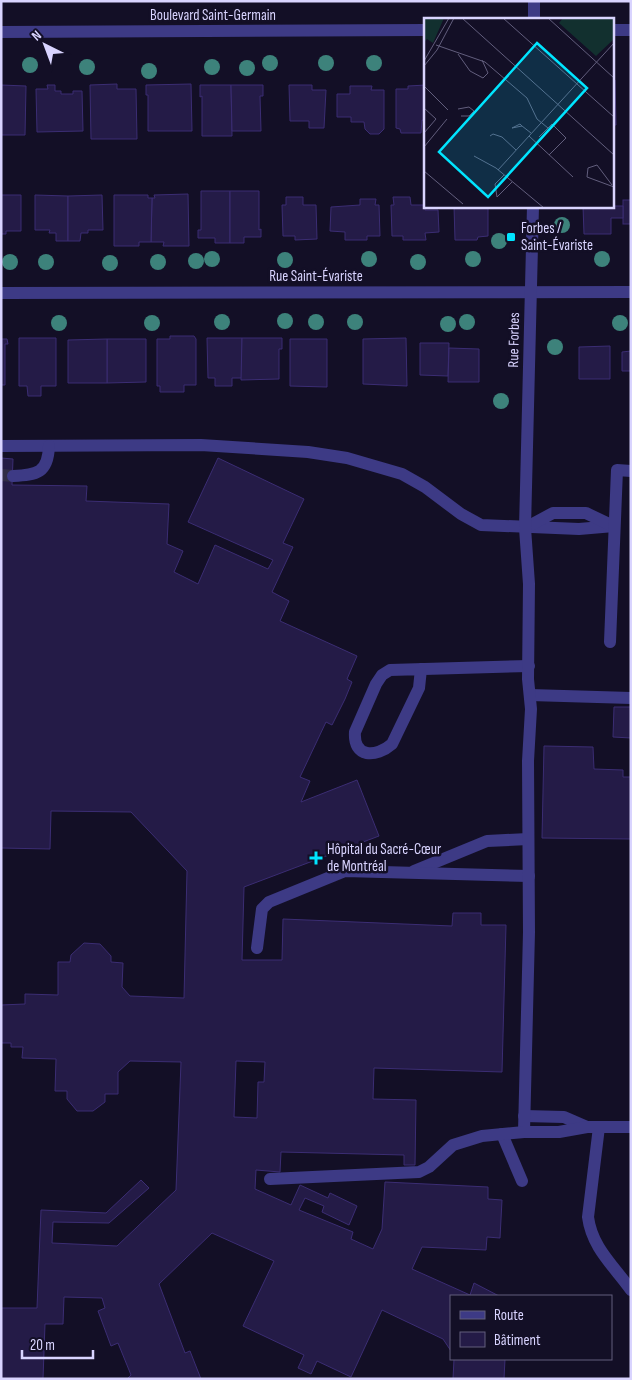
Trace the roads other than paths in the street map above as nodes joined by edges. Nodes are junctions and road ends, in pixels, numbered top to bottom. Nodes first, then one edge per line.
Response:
1 (534, 1) edge
2 (534, 18) edge
3 (424, 30) edge
4 (614, 30) edge
5 (631, 30) edge
6 (1, 32) edge
7 (532, 208) edge
8 (532, 291) junction
9 (631, 292) edge
10 (1, 293) edge
11 (1, 446) edge
12 (49, 446) junction
13 (631, 471) edge
14 (13, 476) tunnel mouth
15 (614, 526) junction
16 (525, 528) junction
17 (610, 642) dead end
18 (528, 666) junction
19 (421, 668) junction
20 (530, 695) junction
21 (631, 698) edge
22 (528, 839) junction
23 (408, 873) junction
24 (529, 876) junction
25 (257, 948) dead end
26 (524, 1116) junction
27 (593, 1127) junction
28 (631, 1127) edge
29 (524, 1132) junction
30 (502, 1134) junction
31 (270, 1180) dead end
32 (522, 1181) dead end
33 (631, 1290) edge

1 - 2 street
3 - 6 street, Boulevard Saint-Germain
4 - 5 street
7 - 8 street, Rue Forbes
8 - 9 street, Rue Saint-Évariste
8 - 10 street, Rue Saint-Évariste
8 - 16 street, Rue Forbes
11 - 12 street
12 - 14 street
12 - 16 street
13 - 15 street
15 - 16 street
15 - 17 street
16 - 18 street, Rue Forbes
18 - 19 street
18 - 20 street, Rue Forbes
19 - 19 street
20 - 21 street
20 - 22 street, Rue Forbes
22 - 23 street
22 - 24 street, Rue Forbes
23 - 24 street
23 - 25 street
24 - 26 street, Rue Forbes
26 - 27 street
26 - 29 street, Rue Forbes
27 - 28 street
27 - 29 street
27 - 33 street
29 - 30 street
30 - 31 street
30 - 32 street

